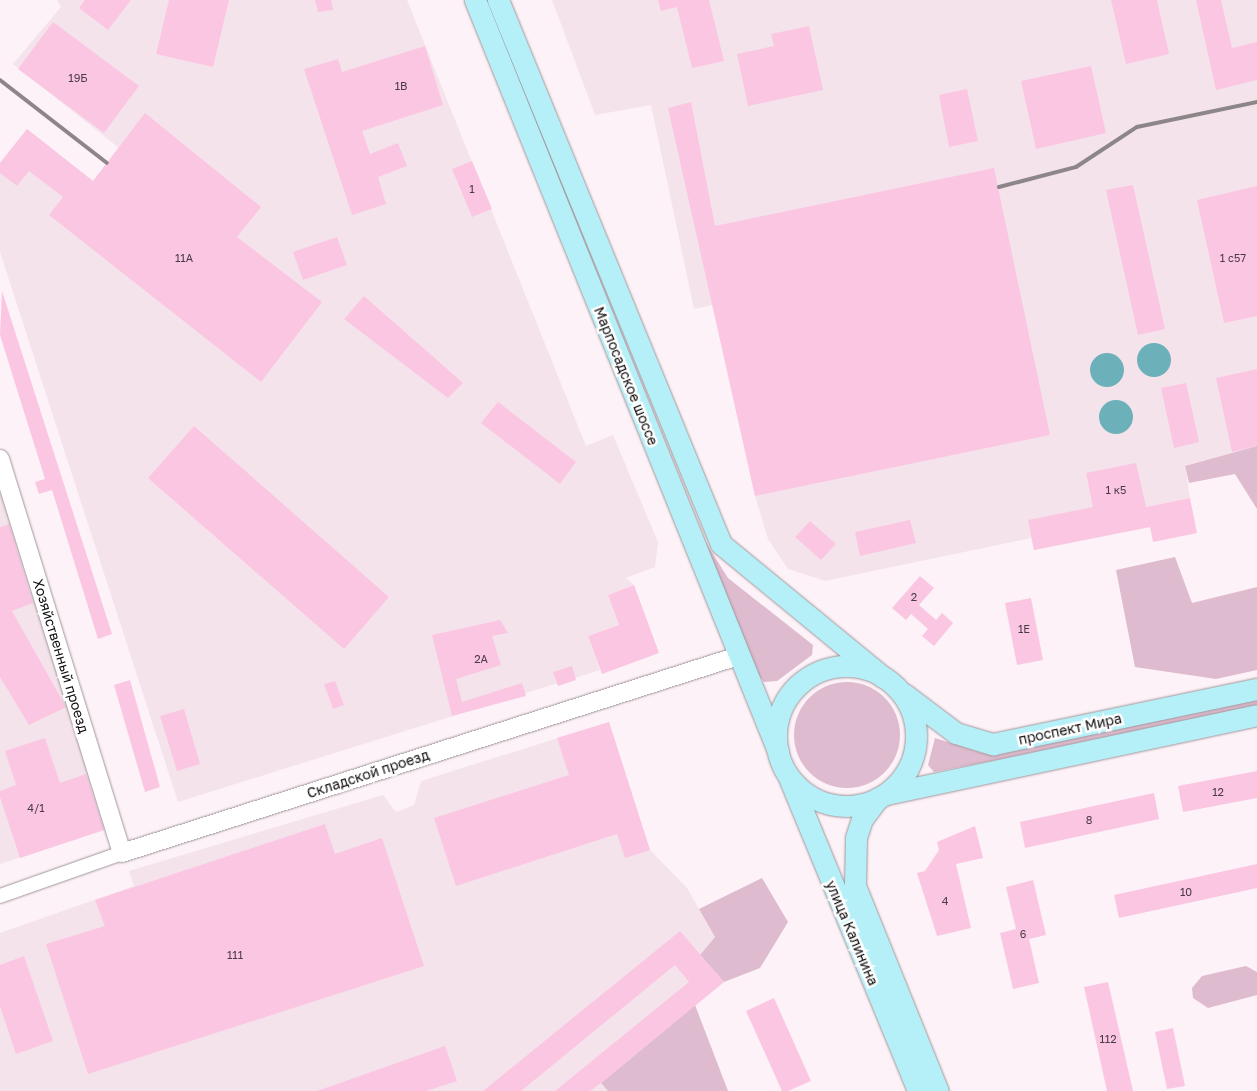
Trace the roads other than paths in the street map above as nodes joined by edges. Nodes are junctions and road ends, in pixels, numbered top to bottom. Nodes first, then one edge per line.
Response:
1 (476, 0) edge
2 (498, 0) edge
3 (0, 459) edge
4 (738, 656) junction
5 (891, 683) junction
6 (1257, 689) edge
7 (1257, 715) edge
8 (778, 751) junction
9 (788, 775) junction
10 (881, 796) junction
11 (122, 853) junction
12 (0, 896) edge
13 (918, 1091) edge
14 (938, 1091) edge

1 - 4 main road, Марпосадское шоссе
2 - 5 main road, Марпосадское шоссе
3 - 11 street, Хозяйственный проезд
4 - 8 main road, Марпосадское шоссе
4 - 11 street, Складской проезд
5 - 6 main road, проспект Мира
5 - 8 main road
5 - 10 main road
7 - 10 main road, проспект Мира
8 - 9 main road
9 - 10 main road
9 - 13 main road, улица Калинина
10 - 14 main road, улица Калинина
11 - 12 street, Складской проезд

